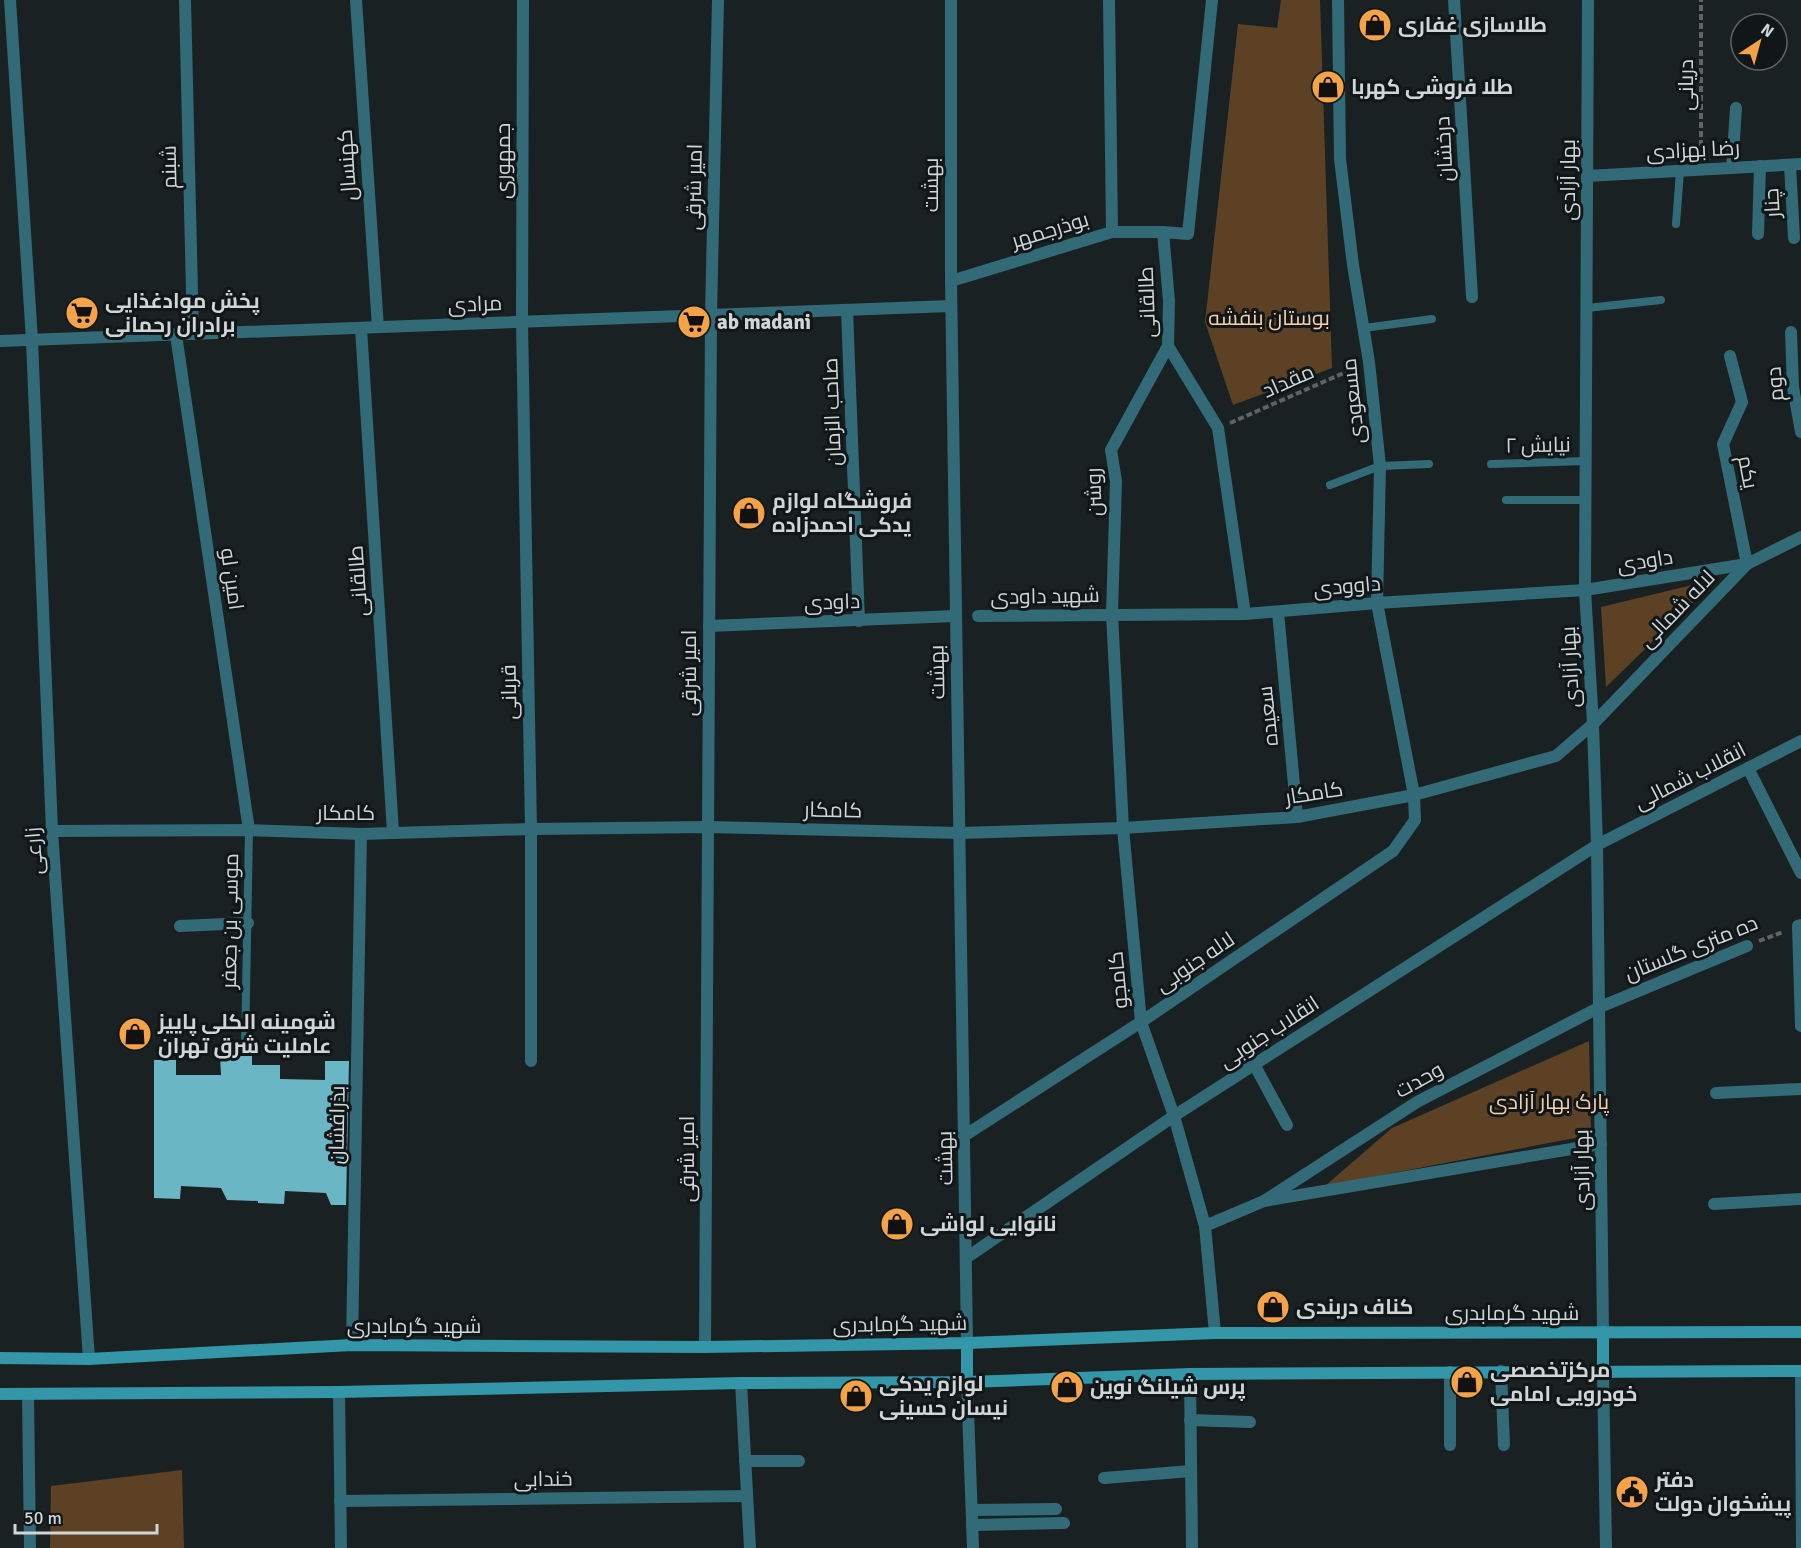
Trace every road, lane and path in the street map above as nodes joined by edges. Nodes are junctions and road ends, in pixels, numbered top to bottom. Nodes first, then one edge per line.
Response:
1 (10, 0) edge
2 (185, 0) edge
3 (356, 0) edge
4 (523, 0) edge
5 (718, 0) edge
6 (951, 0) edge
7 (1108, 0) edge
8 (1212, 0) edge
9 (1338, 0) edge
10 (1454, 0) edge
11 (1588, 0) edge
12 (1701, 0) edge
13 (1736, 108) dead end
14 (1795, 164) edge
15 (1760, 166) junction
16 (1732, 168) junction
17 (1701, 170) junction
18 (1680, 171) junction
19 (1587, 176) junction
20 (1676, 224) dead end
21 (1112, 232) junction
22 (1163, 232) junction
23 (1758, 234) dead end
24 (1794, 238) dead end
25 (951, 281) junction
26 (1472, 297) dead end
27 (1661, 300) dead end
28 (951, 306) junction
29 (1587, 308) junction
30 (847, 310) junction
31 (711, 315) junction
32 (1432, 319) dead end
33 (522, 322) junction
34 (378, 327) junction
35 (361, 328) junction
36 (1364, 328) junction
37 (1791, 332) dead end
38 (176, 334) junction
39 (193, 334) junction
40 (32, 340) junction
41 (0, 341) edge
42 (1168, 346) junction
43 (1730, 356) dead end
44 (1369, 362) junction
45 (1218, 428) junction
46 (1801, 432) edge
47 (1586, 461) junction
48 (1429, 464) dead end
49 (1491, 464) dead end
50 (1380, 466) junction
51 (1330, 485) dead end
52 (1506, 500) dead end
53 (1586, 500) junction
54 (1801, 537) edge
55 (1747, 564) junction
56 (1585, 590) junction
57 (1377, 603) junction
58 (1278, 612) junction
59 (1112, 614) junction
60 (1245, 614) junction
61 (956, 616) junction
62 (978, 616) dead end
63 (859, 621) junction
64 (709, 626) junction
65 (1593, 724) junction
66 (1801, 741) edge
67 (1748, 768) junction
68 (1414, 795) junction
69 (1297, 817) junction
70 (708, 827) junction
71 (1123, 828) junction
72 (531, 829) junction
73 (249, 830) junction
74 (52, 831) junction
75 (393, 832) junction
76 (960, 833) junction
77 (361, 834) junction
78 (1597, 845) junction
79 (1801, 873) edge
80 (248, 923) junction
81 (1799, 925) edge
82 (180, 926) dead end
83 (1747, 946) joint
84 (1600, 1006) junction
85 (1141, 1022) junction
86 (1801, 1026) edge
87 (245, 1048) dead end
88 (531, 1061) dead end
89 (1254, 1064) junction
90 (1801, 1089) edge
91 (1716, 1093) dead end
92 (1174, 1116) junction
93 (1287, 1125) dead end
94 (964, 1136) junction
95 (1601, 1144) junction
96 (1801, 1199) edge
97 (1264, 1201) junction
98 (1714, 1204) dead end
99 (1205, 1226) junction
100 (966, 1258) junction
101 (1603, 1332) junction
102 (1801, 1332) edge
103 (1215, 1333) junction
104 (967, 1343) junction
105 (352, 1345) junction
106 (705, 1347) junction
107 (0, 1358) edge
108 (89, 1359) junction
109 (1501, 1371) junction
110 (1603, 1371) junction
111 (1800, 1371) edge
112 (1450, 1372) junction
113 (1190, 1374) junction
114 (967, 1382) junction
115 (741, 1383) junction
116 (339, 1392) junction
117 (0, 1394) edge
118 (28, 1395) junction
119 (1190, 1420) junction
120 (1250, 1422) dead end
121 (1450, 1445) dead end
122 (1504, 1445) dead end
123 (745, 1461) junction
124 (799, 1461) dead end
125 (1191, 1471) junction
126 (1104, 1478) dead end
127 (747, 1496) junction
128 (340, 1501) junction
129 (1056, 1509) dead end
130 (972, 1510) junction
131 (1064, 1523) dead end
132 (972, 1525) junction
133 (30, 1548) edge
134 (341, 1548) edge
135 (750, 1548) edge
136 (973, 1548) edge
137 (1192, 1548) edge
138 (1606, 1548) edge
139 (1800, 1548) edge

1 - 40 street, زارعی
2 - 39 street, شبنم
3 - 34 street, کهنسال
4 - 33 street, جمهوری
5 - 31 street, امیر شرقی
6 - 25 street, بهشت
7 - 21 street
8 - 22 street
9 - 36 street, مسعودی
10 - 26 street, درخشان
11 - 19 street, بهار آزادی
12 - 17 path, دریانی
13 - 16 street
14 - 15 street, رضا بهزادی
14 - 24 street, چنار
15 - 16 street, رضا بهزادی
15 - 23 street
16 - 17 street, رضا بهزادی
17 - 18 street, رضا بهزادی
18 - 19 street, رضا بهزادی
18 - 20 lane
19 - 29 street, بهار آزادی
21 - 22 street, بوذرجمهر
21 - 25 street, بوذرجمهر
22 - 42 street, طالقانی
25 - 28 street, بهشت
27 - 29 lane
28 - 30 street, مرادی
28 - 61 street, بهشت
29 - 47 street, بهار آزادی
30 - 31 street, مرادی
30 - 63 street, صاحب الزمان
31 - 33 street, مرادی
31 - 64 street, امیر شرقی
32 - 36 lane
33 - 34 street, مرادی
33 - 72 street, قربانی
34 - 35 street, مرادی
35 - 39 street, مرادی
35 - 75 street, طالقانی
36 - 44 street, مسعودی
37 - 46 street, دوم
38 - 39 street, مرادی
38 - 40 street, مرادی
38 - 73 street, امین لو
40 - 41 street, مرادی
40 - 74 street, زارعی
42 - 45 street, طالقانی
42 - 59 street, روشن
43 - 55 street, یکم
44 - 45 path, مقداد
44 - 50 street, مسعودی
45 - 60 street, طالقانی
47 - 49 lane, نیایش ۲
47 - 53 street, بهار آزادی
48 - 50 lane
50 - 51 lane
50 - 57 street, مسعودی
52 - 53 lane
53 - 56 street, بهار آزادی
54 - 55 street, لاله شمالی
55 - 56 street, داودی
55 - 65 street, لاله شمالی
56 - 57 street, داوودی
56 - 65 street, بهار آزادی
57 - 58 street, داوودی
57 - 68 street, مسعودی
58 - 60 street, داوودی
58 - 69 street, سعیده
59 - 60 street, داوودی
59 - 62 street, شهید داودی
59 - 71 street, کامجو
61 - 63 street, داودی
61 - 76 street, بهشت
63 - 64 street, داودی
64 - 70 street, امیر شرقی
65 - 68 street, کامکار
65 - 78 street, بهار آزادی
66 - 67 street, انقلاب شمالی
67 - 78 street, انقلاب شمالی
67 - 79 street
68 - 69 street, کامکار
68 - 85 street, لاله جنوبی
69 - 71 street, کامکار
70 - 72 street, کامکار
70 - 76 street, کامکار
70 - 106 street, امیر شرقی
71 - 76 street, کامکار
71 - 85 street, کامجو
72 - 75 street, کامکار
72 - 88 street, قربانی
73 - 74 street, کامکار
73 - 77 street, کامکار
73 - 80 lane, موسی بن جعفر
74 - 108 street, زارعی
75 - 77 street, کامکار
76 - 94 street, بهشت
77 - 105 street, بذرافشان
78 - 84 street, بهار آزادی
78 - 89 street, انقلاب جنوبی
80 - 82 street
80 - 87 lane, موسی بن جعفر
81 - 83 path, ده متری گلستان
81 - 86 street
83 - 84 street, ده متری گلستان
84 - 95 street, بهار آزادی
84 - 97 street, وحدت
85 - 92 street, کامجو
85 - 94 street, لاله جنوبی
89 - 92 street, انقلاب جنوبی
89 - 93 street
90 - 91 street
92 - 99 street, کامجو
92 - 100 street, انقلاب جنوبی
94 - 100 street, بهشت
95 - 97 street, وحدت
95 - 101 street, بهار آزادی
96 - 98 street
97 - 99 street, وحدت
99 - 103 street, کامجو
100 - 104 street, بهشت
101 - 102 main road, شهید گرمابدری
101 - 103 main road, شهید گرمابدری
101 - 110 main road
103 - 104 main road, شهید گرمابدری
104 - 106 main road, شهید گرمابدری
104 - 114 main road
105 - 106 main road, شهید گرمابدری
105 - 108 main road, شهید گرمابدری
107 - 108 main road, شهید گرمابدری
109 - 110 main road
109 - 112 main road
109 - 122 street
110 - 111 main road
110 - 138 street
111 - 139 lane
112 - 113 main road
112 - 121 street
113 - 114 main road
113 - 119 street
114 - 115 main road
114 - 130 street
115 - 116 main road
115 - 123 street
116 - 118 main road
116 - 128 street
117 - 118 main road
118 - 133 street
119 - 120 street
119 - 125 street
123 - 124 street
123 - 127 street
125 - 126 street
125 - 137 street
127 - 128 street, خندابی
127 - 135 street
128 - 134 street
129 - 130 street
130 - 132 street
131 - 132 street
132 - 136 street

